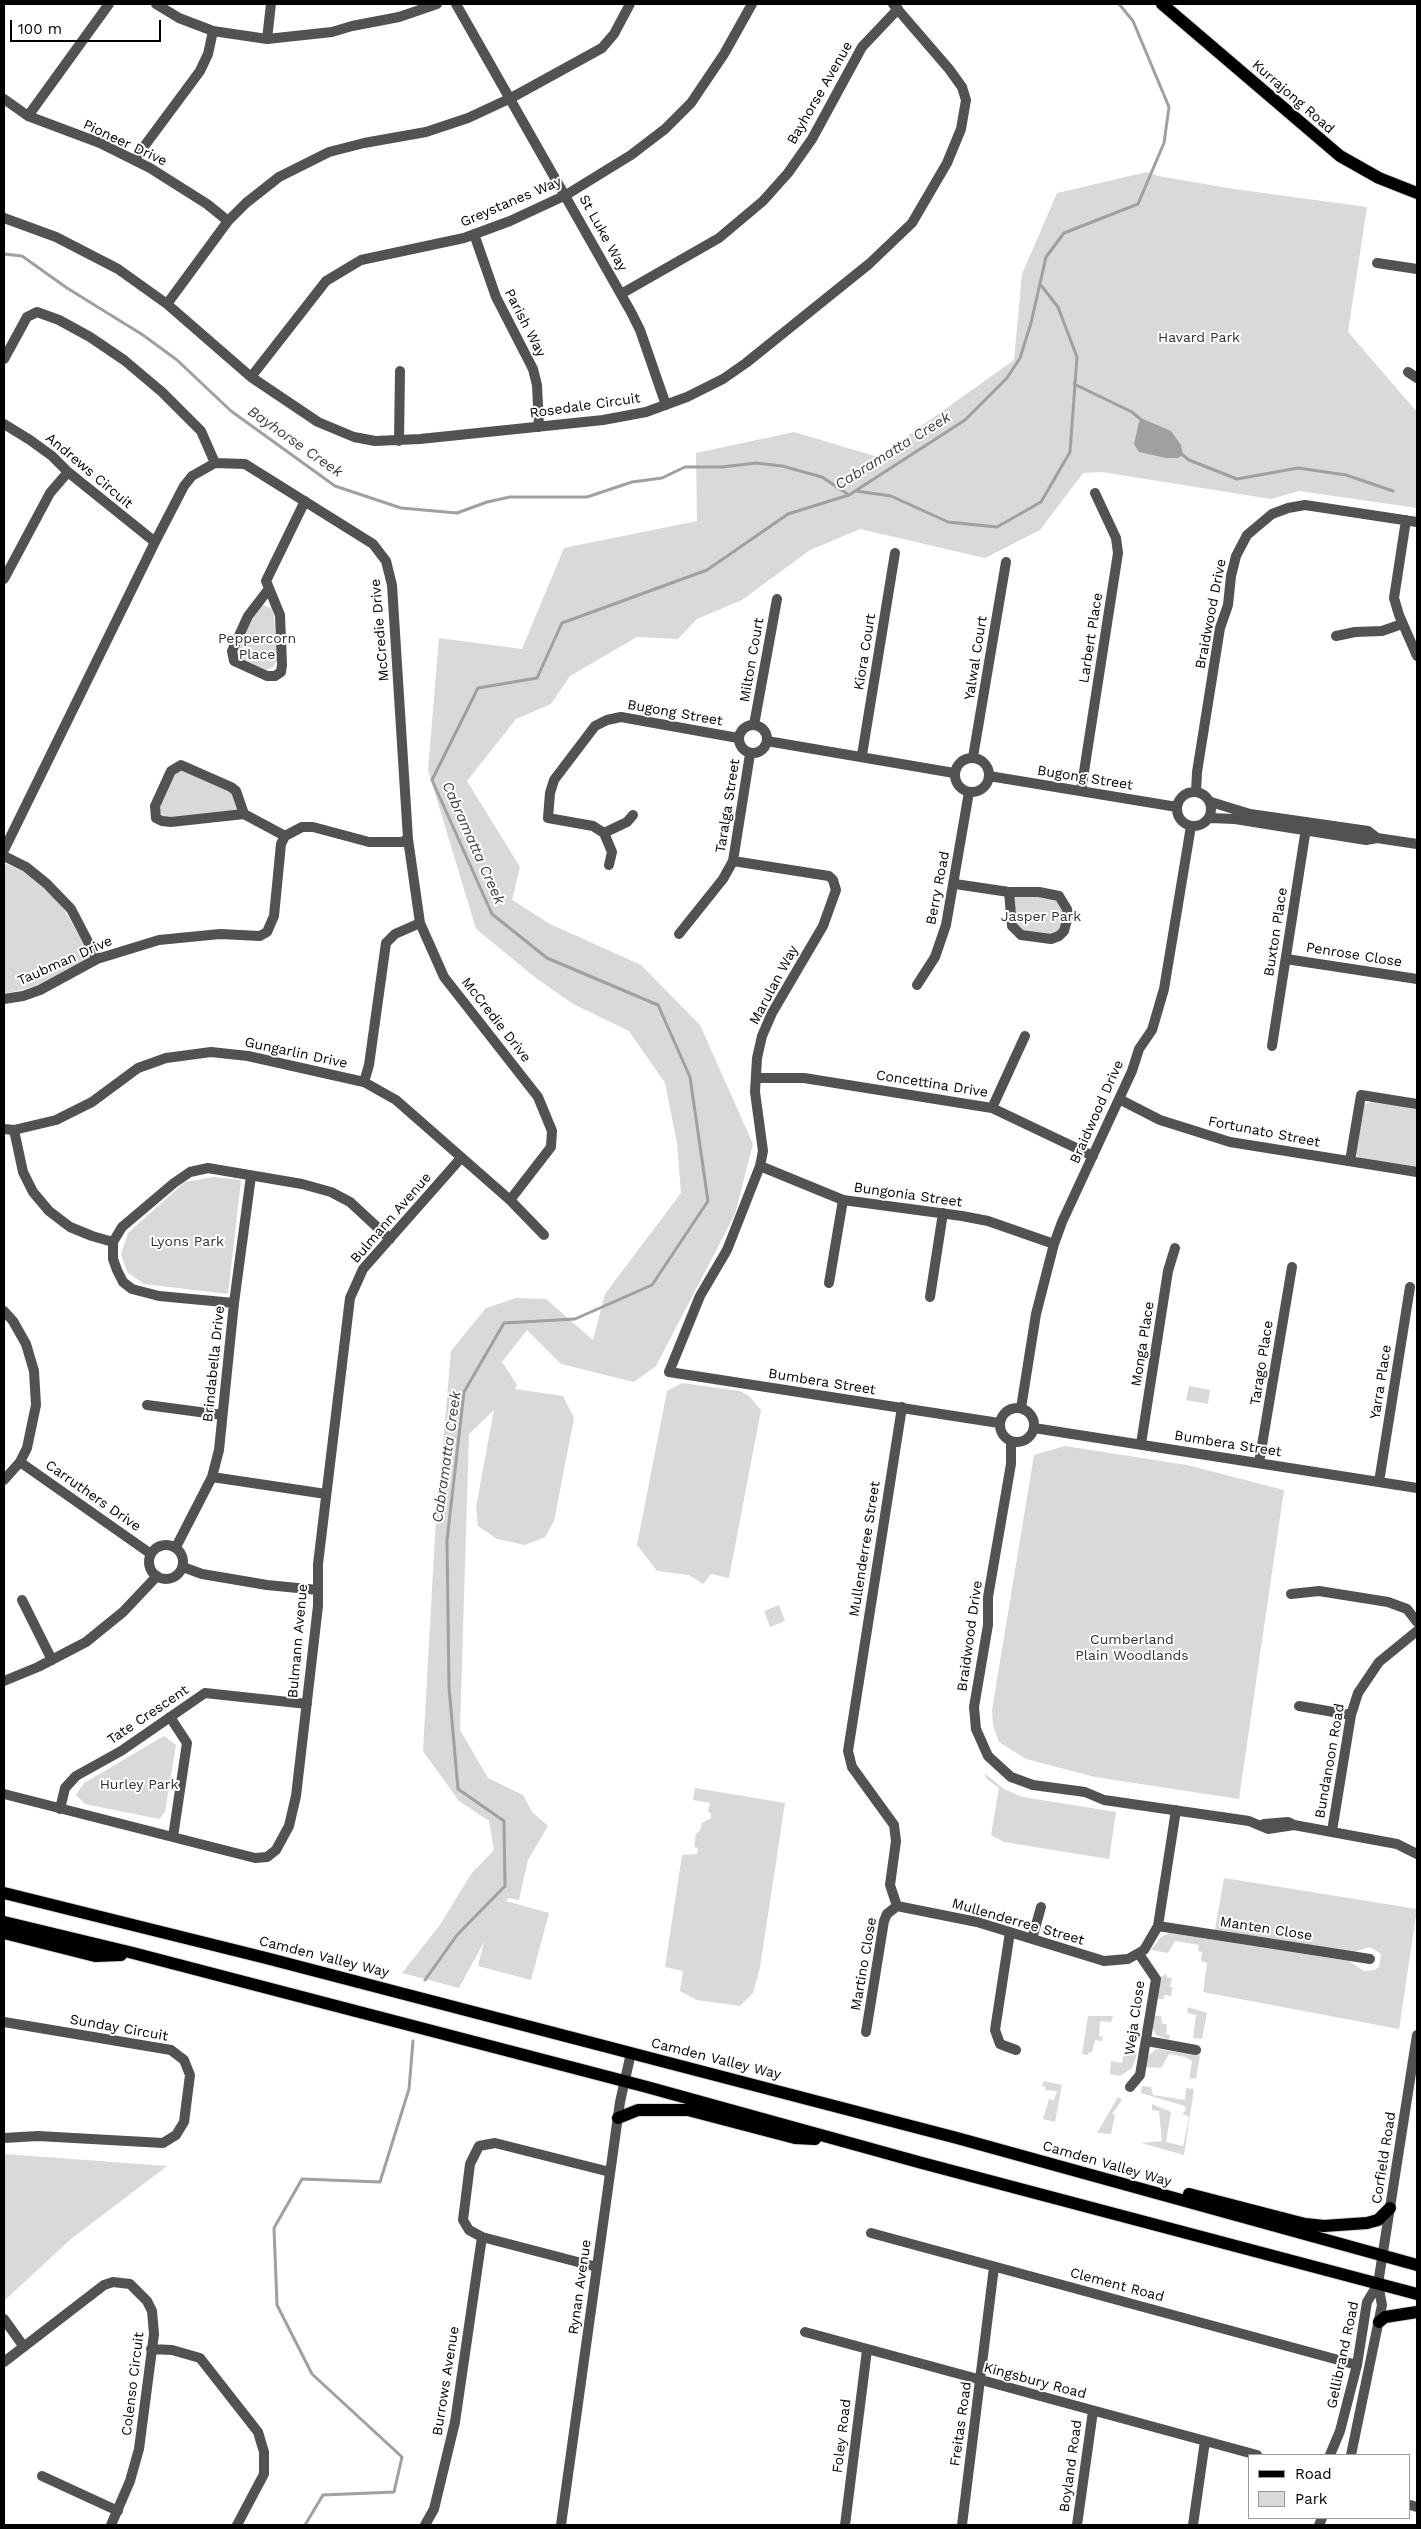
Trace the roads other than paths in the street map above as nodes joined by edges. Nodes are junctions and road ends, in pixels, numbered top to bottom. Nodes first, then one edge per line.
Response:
1 (109, 4) edge
2 (156, 4) edge
3 (270, 4) edge
4 (437, 4) edge
5 (456, 4) edge
6 (630, 4) edge
7 (752, 4) edge
8 (1162, 4) edge
9 (896, 6) edge
10 (213, 31) junction
11 (267, 38) junction
12 (511, 98) junction
13 (4, 99) edge
14 (28, 116) junction
15 (134, 160) junction
16 (1417, 193) edge
17 (566, 195) junction
18 (4, 218) edge
19 (228, 222) junction
20 (474, 234) junction
21 (1377, 263) dead end
22 (1417, 269) edge
23 (621, 294) junction
24 (167, 304) junction
25 (4, 359) edge
26 (400, 371) dead end
27 (1408, 372) dead end
28 (252, 377) junction
29 (1417, 378) edge
30 (666, 405) junction
31 (4, 424) edge
32 (539, 427) junction
33 (399, 441) junction
34 (215, 463) junction
35 (68, 472) junction
36 (1095, 493) dead end
37 (305, 501) junction
38 (1406, 520) junction
39 (1417, 522) edge
40 (155, 542) junction
41 (896, 553) dead end
42 (1006, 562) dead end
43 (4, 578) edge
44 (268, 590) junction
45 (776, 599) dead end
46 (1402, 624) junction
47 (1336, 636) dead end
48 (1417, 656) edge
49 (754, 725) junction
50 (738, 738) junction
51 (768, 741) junction
52 (750, 754) junction
53 (862, 755) junction
54 (973, 757) junction
55 (954, 773) junction
56 (989, 776) junction
57 (1081, 791) junction
58 (969, 792) junction
59 (1196, 792) junction
60 (1211, 802) junction
61 (1177, 807) junction
62 (244, 814) junction
63 (633, 816) dead end
64 (1209, 818) junction
65 (1191, 826) junction
66 (1306, 826) junction
67 (604, 832) junction
68 (285, 836) junction
69 (408, 839) junction
70 (1417, 844) edge
71 (4, 850) edge
72 (4, 856) edge
73 (733, 861) junction
74 (609, 866) dead end
75 (955, 884) junction
76 (1009, 892) junction
77 (420, 923) junction
78 (680, 934) dead end
79 (97, 959) junction
80 (1286, 959) junction
81 (1417, 979) edge
82 (918, 985) dead end
83 (4, 999) edge
84 (1025, 1036) dead end
85 (1272, 1046) dead end
86 (756, 1078) junction
87 (364, 1082) junction
88 (1119, 1099) junction
89 (1417, 1104) edge
90 (992, 1108) junction
91 (9, 1129) edge
92 (1093, 1156) junction
93 (461, 1158) junction
94 (1350, 1161) junction
95 (760, 1166) junction
96 (1417, 1172) edge
97 (251, 1176) junction
98 (510, 1200) junction
99 (843, 1200) junction
100 (943, 1213) junction
101 (544, 1235) dead end
102 (390, 1239) junction
103 (113, 1242) junction
104 (1054, 1244) junction
105 (1175, 1248) dead end
106 (1292, 1267) dead end
107 (829, 1283) dead end
108 (1410, 1287) dead end
109 (930, 1297) dead end
110 (234, 1303) junction
111 (4, 1311) edge
112 (669, 1372) joint
113 (147, 1405) dead end
114 (902, 1407) junction
115 (1020, 1408) junction
116 (222, 1415) junction
117 (1000, 1423) junction
118 (1034, 1428) junction
119 (1011, 1441) junction
120 (1141, 1444) junction
121 (20, 1462) junction
122 (1259, 1463) junction
123 (212, 1477) junction
124 (4, 1480) edge
125 (1379, 1482) junction
126 (1417, 1488) edge
127 (326, 1494) junction
128 (176, 1547) junction
129 (150, 1554) junction
130 (183, 1567) junction
131 (157, 1576) junction
132 (318, 1590) junction
133 (1291, 1594) dead end
134 (22, 1600) dead end
135 (1417, 1622) edge
136 (1417, 1631) edge
137 (52, 1660) junction
138 (4, 1681) edge
139 (307, 1704) junction
140 (1299, 1706) dead end
141 (1351, 1715) junction
142 (170, 1717) junction
143 (4, 1794) edge
144 (60, 1808) junction
145 (1176, 1810) junction
146 (1332, 1831) junction
147 (173, 1837) junction
148 (1417, 1854) edge
149 (4, 1893) edge
150 (897, 1906) junction
151 (1041, 1907) dead end
152 (4, 1922) edge
153 (1158, 1926) junction
154 (1010, 1932) junction
155 (4, 1933) edge
156 (1032, 1939) junction
157 (133, 1953) junction
158 (1139, 1954) junction
159 (1370, 1959) dead end
160 (4, 2022) edge
161 (866, 2032) dead end
162 (1417, 2035) edge
163 (1147, 2041) junction
164 (1016, 2050) dead end
165 (1196, 2050) dead end
166 (630, 2053) junction
167 (624, 2081) junction
168 (1130, 2087) dead end
169 (618, 2118) junction
170 (4, 2138) edge
171 (838, 2140) junction
172 (610, 2172) junction
173 (1095, 2176) junction
174 (1390, 2208) junction
175 (871, 2233) dead end
176 (482, 2237) junction
177 (1382, 2256) junction
178 (1417, 2265) edge
179 (994, 2267) junction
180 (597, 2268) junction
181 (1378, 2284) junction
182 (1417, 2294) edge
183 (1417, 2312) edge
184 (4, 2319) edge
185 (1379, 2322) junction
186 (805, 2332) dead end
187 (24, 2347) junction
188 (151, 2350) junction
189 (867, 2350) junction
190 (4, 2362) edge
191 (1357, 2364) junction
192 (981, 2381) junction
193 (1093, 2411) junction
194 (1205, 2441) junction
195 (1253, 2454) edge
196 (1330, 2454) edge
197 (1351, 2454) edge
198 (42, 2476) dead end
199 (118, 2511) junction
200 (111, 2525) edge
201 (237, 2525) edge
202 (425, 2525) edge
203 (561, 2525) edge
204 (845, 2525) edge
205 (962, 2525) edge
206 (1077, 2525) edge
207 (1193, 2525) edge

1 - 14 street
2 - 10 street
3 - 11 street
4 - 11 street
5 - 12 street, St Luke Way
6 - 12 street
7 - 17 street, Greystanes Way
8 - 16 main road, Kurrajong Road
9 - 23 street, Bayhorse Avenue
9 - 30 street, Rosedale Circuit
10 - 11 street
10 - 15 street
12 - 17 street, St Luke Way
12 - 19 street
13 - 14 street, Pioneer Drive
14 - 15 street, Pioneer Drive
15 - 19 street, Pioneer Drive
17 - 20 street, Greystanes Way
17 - 23 street, St Luke Way
18 - 24 street, Rosedale Circuit
19 - 24 street
20 - 28 street, Greystanes Way
20 - 32 street, Parish Way
21 - 22 street
23 - 30 street, St Luke Way
24 - 28 street, Rosedale Circuit
25 - 34 street
26 - 33 street
27 - 29 street
28 - 33 street, Rosedale Circuit
30 - 32 street, Rosedale Circuit
31 - 35 street, Andrews Circuit
32 - 33 street, Rosedale Circuit
34 - 37 street, McCredie Drive
34 - 40 street
35 - 40 street, Andrews Circuit
35 - 43 street
36 - 57 street, Larbert Place
37 - 44 street
37 - 69 street, McCredie Drive
38 - 39 street, Braidwood Drive
38 - 46 street
38 - 59 street, Braidwood Drive
40 - 71 street
41 - 53 street, Kiora Court
42 - 54 street, Yalwal Court
44 - 44 street
45 - 49 street, Milton Court
46 - 47 street
46 - 48 street
49 - 50 street
49 - 51 street
50 - 52 street
50 - 67 street, Bugong Street
51 - 52 street
51 - 53 street
52 - 73 street, Taralga Street
53 - 55 street
54 - 55 street
54 - 56 street
55 - 58 street
56 - 57 street, Bugong Street
56 - 58 street
57 - 61 street, Bugong Street
58 - 75 street, Berry Road
59 - 60 street
59 - 61 street
60 - 64 street
60 - 66 street
61 - 65 street
62 - 62 street
62 - 68 street
63 - 67 street
64 - 65 street
64 - 66 street
65 - 88 street, Braidwood Drive
66 - 70 street
66 - 80 street, Buxton Place
67 - 74 street
68 - 69 street
68 - 79 street, Taubman Drive
69 - 77 street, McCredie Drive
72 - 79 street
73 - 78 street, Taralga Street
73 - 86 street, Marulan Way
75 - 76 street
75 - 82 street, Berry Road
76 - 76 street
77 - 87 street
77 - 98 street, McCredie Drive
79 - 83 street, Taubman Drive
80 - 81 street, Penrose Close
80 - 85 street, Buxton Place
84 - 90 street
86 - 90 street, Concettina Drive
86 - 95 street, Marulan Way
87 - 91 street, Gungarlin Drive
87 - 93 street, Gungarlin Drive
88 - 92 street, Braidwood Drive
88 - 94 street, Fortunato Street
89 - 94 street
90 - 92 street, Concettina Drive
91 - 103 street
92 - 104 street, Braidwood Drive
93 - 98 street, Gungarlin Drive
93 - 102 street, Bulmann Avenue
94 - 96 street, Fortunato Street
95 - 99 street, Bungonia Street
95 - 112 street, Marulan Way
97 - 102 street
97 - 103 street
97 - 110 street, Brindabella Drive
98 - 101 street, Gungarlin Drive
99 - 100 street, Bungonia Street
99 - 107 street
100 - 104 street, Bungonia Street
100 - 109 street
102 - 127 street, Bulmann Avenue
103 - 110 street
104 - 115 street, Braidwood Drive
105 - 120 street, Monga Place
106 - 122 street, Tarago Place
108 - 125 street, Yarra Place
110 - 116 street, Brindabella Drive
111 - 121 street
112 - 114 street, Bumbera Street
113 - 116 street
114 - 117 street, Bumbera Street
114 - 150 street, Mullenderree Street
115 - 117 street
115 - 118 street
116 - 123 street, Brindabella Drive
117 - 119 street
118 - 119 street
118 - 120 street, Bumbera Street
119 - 145 street, Braidwood Drive
120 - 122 street, Bumbera Street
121 - 124 street
121 - 129 street, Carruthers Drive
122 - 125 street, Bumbera Street
123 - 127 street
123 - 128 street, Brindabella Drive
125 - 126 street, Bumbera Street
127 - 132 street, Bulmann Avenue
128 - 129 street
128 - 130 street
129 - 131 street
130 - 131 street
130 - 132 street
131 - 137 street
132 - 139 street, Bulmann Avenue
133 - 135 street
134 - 137 street
136 - 141 street, Bundanoon Road
137 - 138 street
139 - 142 street, Tate Crescent
139 - 147 street, Bulmann Avenue
140 - 141 street
141 - 146 street, Bundanoon Road
142 - 144 street, Tate Crescent
142 - 147 street
143 - 144 street, Bulmann Avenue
144 - 147 street, Bulmann Avenue
145 - 146 street, Braidwood Drive
145 - 153 street
146 - 148 street, Braidwood Drive
149 - 166 main road, Camden Valley Way
150 - 154 street, Mullenderree Street
150 - 161 street, Martino Close
151 - 156 street
152 - 157 main road
153 - 158 street
153 - 159 street, Manten Close
154 - 156 street, Mullenderree Street
154 - 164 street
155 - 157 main road
156 - 158 street, Mullenderree Street
157 - 167 main road
158 - 163 street, Weja Close
160 - 170 street, Sunday Circuit
162 - 174 street, Corfield Road
163 - 165 street
163 - 168 street, Weja Close
166 - 167 street, Rynan Avenue
166 - 173 main road, Camden Valley Way
167 - 169 street, Rynan Avenue
167 - 171 main road
169 - 171 main road
169 - 172 street, Rynan Avenue
171 - 181 main road
172 - 176 street
172 - 180 street, Rynan Avenue
173 - 174 main road
173 - 177 main road, Camden Valley Way
174 - 177 street, Corfield Road
175 - 179 street, Clement Road
176 - 180 street
176 - 202 street, Burrows Avenue
177 - 178 main road, Camden Valley Way
177 - 181 street, Corfield Road
179 - 191 street, Clement Road
179 - 192 street, Freitas Road
180 - 203 street, Rynan Avenue
181 - 182 main road
181 - 185 street, Gellibrand Road
181 - 191 street, Gellibrand Road
183 - 185 main road
184 - 187 street
185 - 197 street, Gellibrand Road
186 - 189 street, Kingsbury Road
187 - 188 street, Colenso Circuit
187 - 190 street, Colenso Circuit
188 - 199 street, Colenso Circuit
188 - 201 street
189 - 192 street, Kingsbury Road
189 - 204 street, Foley Road
191 - 196 street, Gellibrand Road
192 - 193 street, Kingsbury Road
192 - 205 street, Freitas Road
193 - 194 street, Kingsbury Road
193 - 206 street, Boyland Road
194 - 195 street, Kingsbury Road
194 - 207 street
198 - 199 street
199 - 200 street, Colenso Circuit

